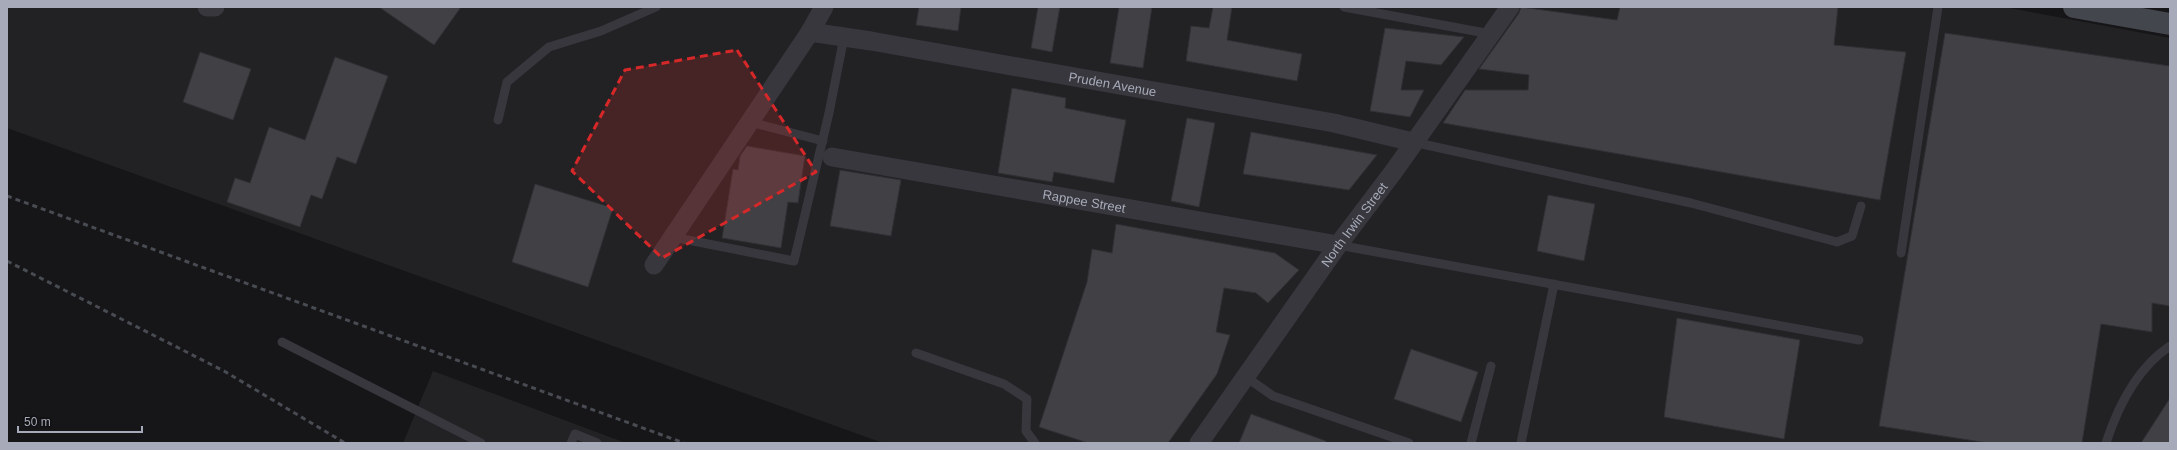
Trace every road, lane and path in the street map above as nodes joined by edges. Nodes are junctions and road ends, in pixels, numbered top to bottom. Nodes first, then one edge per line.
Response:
1 (207, 7) edge
2 (215, 7) edge
3 (656, 7) edge
4 (824, 7) edge
5 (1344, 7) edge
6 (1510, 7) edge
7 (1938, 7) edge
8 (2074, 7) edge
9 (2170, 24) edge
10 (810, 32) junction
11 (1491, 34) junction
12 (844, 37) junction
13 (498, 120) dead end
14 (750, 122) junction
15 (1413, 142) junction
16 (827, 149) junction
17 (1861, 206) dead end
18 (672, 237) junction
19 (1338, 245) junction
20 (1901, 253) dead end
21 (654, 265) dead end
22 (1554, 284) junction
23 (1859, 340) dead end
24 (282, 342) dead end
25 (2170, 346) edge
26 (916, 353) dead end
27 (1491, 366) dead end
28 (1246, 377) junction
29 (481, 443) edge
30 (571, 443) edge
31 (597, 443) edge
32 (1035, 443) edge
33 (1199, 443) edge
34 (1409, 443) edge
35 (1471, 443) edge
36 (1521, 443) edge
37 (2106, 443) edge

1 - 2 street
3 - 13 lane
4 - 10 street
5 - 11 lane
6 - 11 street, North Irwin Street
7 - 20 lane
8 - 9 main road
10 - 12 street, Pruden Avenue
10 - 14 street
11 - 15 street, North Irwin Street
12 - 15 street, Pruden Avenue
12 - 16 lane
14 - 16 lane
14 - 18 street
15 - 17 lane
15 - 19 street, North Irwin Street
16 - 18 lane
16 - 19 street, Rappee Street
18 - 21 street
19 - 22 lane
19 - 28 street, North Irwin Street
22 - 23 lane
22 - 36 lane
24 - 29 lane
25 - 37 lane
26 - 32 lane
27 - 35 lane
28 - 33 street, North Irwin Street
28 - 34 lane
30 - 31 lane

